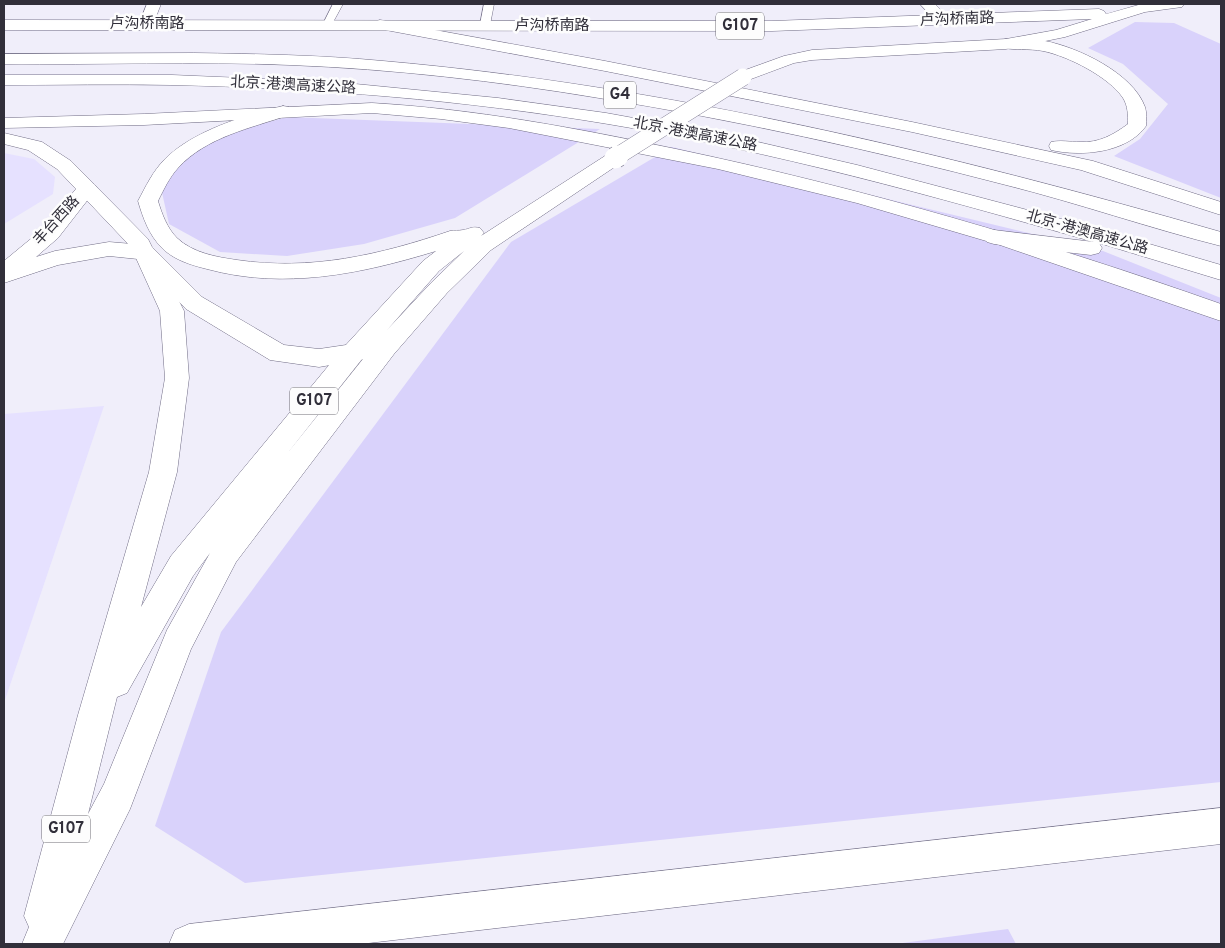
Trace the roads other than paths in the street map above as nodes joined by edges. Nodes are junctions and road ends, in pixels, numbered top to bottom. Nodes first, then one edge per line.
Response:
1 (154, 4) edge
2 (338, 4) edge
3 (489, 4) edge
4 (927, 4) edge
5 (1177, 4) edge
6 (1122, 6) edge
7 (1099, 14) junction
8 (944, 21) junction
9 (147, 24) junction
10 (328, 24) junction
11 (380, 24) junction
12 (4, 25) edge
13 (485, 25) junction
14 (1006, 44) junction
15 (4, 59) edge
16 (4, 80) edge
17 (283, 111) junction
18 (4, 123) edge
19 (912, 127) junction
20 (4, 138) edge
21 (608, 155) junction
22 (87, 188) junction
23 (1221, 209) edge
24 (481, 227) junction
25 (994, 237) junction
26 (1221, 239) edge
27 (144, 252) junction
28 (1174, 258) junction
29 (1221, 273) edge
30 (4, 274) edge
31 (1221, 313) edge
32 (384, 348) junction
33 (353, 353) junction
34 (95, 715) junction
35 (1221, 826) edge
36 (36, 944) edge
37 (42, 944) edge
38 (189, 944) edge

1 - 9 main road
2 - 10 lane
3 - 13 lane
4 - 8 main road
5 - 14 main road, G107
6 - 7 main road, G107
7 - 8 main road, 卢沟桥南路 / G107
7 - 21 main road, G107
8 - 13 main road, 卢沟桥南路 / G107
9 - 10 main road, 卢沟桥南路 / G107
9 - 12 main road, 卢沟桥南路 / G107
10 - 11 main road, 卢沟桥南路 / G107
11 - 13 main road, 卢沟桥南路 / G107
11 - 19 main road
14 - 19 main road
14 - 21 main road, G107, bridge
15 - 26 main road, 北京-港澳高速公路 / G4
16 - 28 main road, 北京-港澳高速公路 / G4
17 - 18 main road
17 - 24 main road
17 - 25 main road
19 - 23 main road
20 - 22 main road, G107
21 - 24 main road, G107
21 - 32 main road, G107
22 - 27 main road, G107
22 - 30 main road, 丰台西路
24 - 33 main road, G107
25 - 28 main road
25 - 31 main road
27 - 30 main road
27 - 33 main road
27 - 34 main road, G107
28 - 29 main road, 北京-港澳高速公路 / G4
32 - 33 main road
32 - 37 main road, G107
33 - 34 main road, G107
34 - 36 main road, G107
35 - 38 main road

